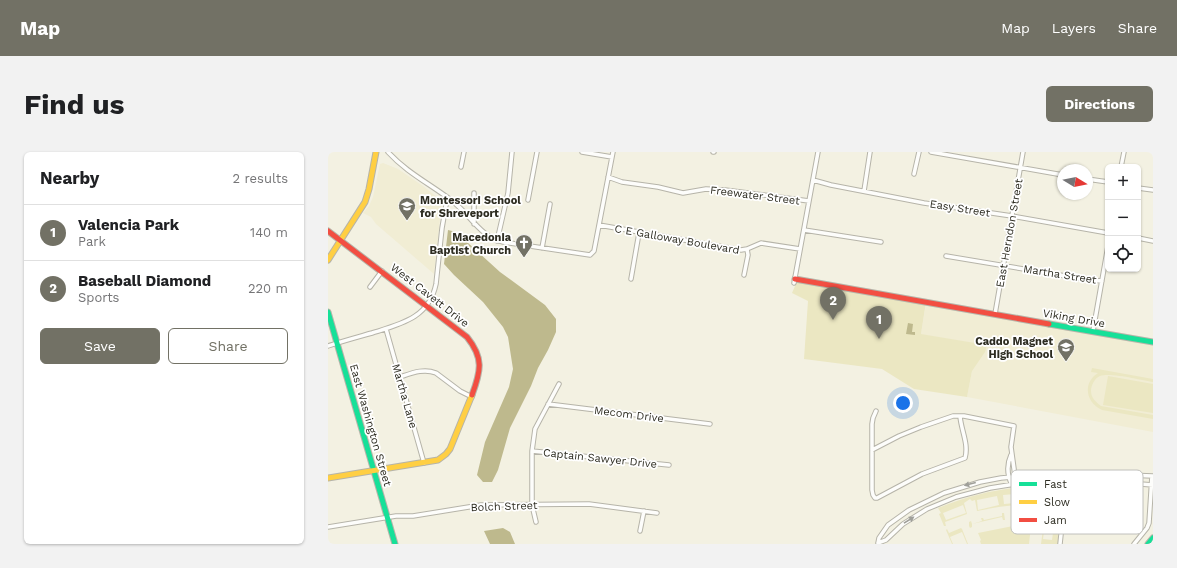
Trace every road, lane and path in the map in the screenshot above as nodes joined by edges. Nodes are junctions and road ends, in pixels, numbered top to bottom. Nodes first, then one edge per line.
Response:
1 (376, 152) edge
2 (388, 152) edge
3 (464, 152) edge
4 (512, 152) edge
5 (537, 152) edge
6 (582, 152) edge
7 (613, 152) edge
8 (818, 152) edge
9 (870, 152) edge
10 (919, 152) edge
11 (931, 152) edge
12 (1023, 152) edge
13 (1124, 152) edge
14 (612, 157) junction
15 (1122, 164) edge
16 (461, 167) dead end
17 (1020, 167) junction
18 (914, 174) dead end
19 (1057, 174) edge
20 (608, 177) junction
21 (813, 180) junction
22 (1093, 180) edge
23 (1105, 182) edge
24 (1141, 188) edge
25 (1153, 190) edge
26 (864, 191) junction
27 (474, 193) dead end
28 (448, 198) junction
29 (528, 200) dead end
30 (809, 202) junction
31 (550, 204) dead end
32 (1012, 216) junction
33 (474, 224) junction
34 (599, 225) junction
35 (804, 230) junction
36 (328, 231) edge
37 (639, 232) junction
38 (1105, 232) edge
39 (1141, 239) edge
40 (341, 240) junction
41 (497, 241) junction
42 (1153, 241) edge
43 (881, 242) dead end
44 (542, 248) junction
45 (748, 249) junction
46 (800, 249) junction
47 (946, 256) dead end
48 (328, 260) edge
49 (1105, 263) edge
50 (1003, 265) junction
51 (382, 271) junction
52 (744, 275) dead end
53 (631, 279) dead end
54 (1102, 280) junction
55 (795, 281) joint
56 (370, 287) dead end
57 (427, 306) junction
58 (328, 312) edge
59 (994, 314) junction
60 (386, 329) junction
61 (1093, 331) junction
62 (1153, 342) edge
63 (337, 343) junction
64 (328, 346) edge
65 (400, 377) junction
66 (559, 384) dead end
67 (472, 397) junction
68 (548, 404) junction
69 (876, 411) dead end
70 (960, 416) junction
71 (710, 424) dead end
72 (872, 450) junction
73 (532, 451) junction
74 (1011, 455) junction
75 (424, 462) junction
76 (669, 465) dead end
77 (1014, 470) edge
78 (374, 471) junction
79 (1143, 476) edge
80 (1153, 476) edge
81 (1008, 477) junction
82 (1011, 477) edge
83 (328, 478) edge
84 (1011, 483) edge
85 (1011, 485) edge
86 (1152, 485) edge
87 (532, 505) junction
88 (644, 511) junction
89 (657, 513) dead end
90 (388, 517) junction
91 (536, 522) dead end
92 (328, 527) edge
93 (640, 531) dead end
94 (1143, 533) edge
95 (1061, 534) edge
96 (1142, 534) edge
97 (1153, 538) edge
98 (395, 544) edge
99 (879, 544) edge
100 (1060, 544) edge
101 (1134, 544) edge
102 (1148, 544) edge

1 - 40 street
2 - 28 street
3 - 16 street
4 - 41 street
5 - 29 street
6 - 14 street
7 - 14 street
8 - 21 street
9 - 26 street
10 - 18 street
11 - 17 street
12 - 17 street, East Herndon Street
13 - 15 street
14 - 20 street
17 - 19 street
17 - 32 street, East Herndon Street
20 - 30 street, Freewater Street
20 - 34 street
21 - 26 street, Easy Street
21 - 30 street
22 - 23 street
24 - 25 street
26 - 32 street, Easy Street
27 - 33 street
28 - 33 street
28 - 57 street
30 - 35 street
31 - 44 street
32 - 38 street, Easy Street
32 - 50 street, East Herndon Street
33 - 41 street
34 - 37 street, C E Galloway Boulevard
34 - 44 street
35 - 43 street
35 - 46 street
36 - 40 street, West Cavett Drive
37 - 45 street, C E Galloway Boulevard
37 - 53 street
39 - 42 street
40 - 48 street
40 - 51 street, West Cavett Drive
41 - 44 street
45 - 46 street, C E Galloway Boulevard
45 - 52 street
46 - 55 street
47 - 50 street, Martha Street
49 - 54 street
50 - 54 street, Martha Street
50 - 59 street, East Herndon Street
51 - 56 street
51 - 57 street, West Cavett Drive
54 - 61 street
55 - 59 street, Viking Drive
57 - 60 street
57 - 67 street, West Cavett Drive
58 - 63 street, East Washington Street
59 - 61 street, Viking Drive
60 - 63 street
60 - 65 street, Martha Lane
61 - 62 street, Viking Drive
63 - 64 street
63 - 78 street, East Washington Street
65 - 67 street
65 - 75 street, Martha Lane
66 - 68 street
67 - 75 street, West Cavett Drive
68 - 71 street, Mecom Drive
68 - 73 street
69 - 72 street
70 - 72 street
70 - 72 street
70 - 74 street
73 - 76 street, Captain Sawyer Drive
73 - 87 street
74 - 77 street
74 - 81 street
75 - 78 street, West Cavett Drive
78 - 83 street, West Cavett Drive
78 - 90 street, East Washington Street
79 - 80 street
80 - 86 street
81 - 82 street
81 - 84 street
81 -> 99 street
99 -> 85 street
86 - 94 street
87 - 88 street, Bolch Street
87 - 90 street, Bolch Street
87 - 91 street
88 - 89 street, Bolch Street
88 - 93 street
90 - 92 street, Bolch Street
90 - 98 street, East Washington Street
95 - 100 street
96 - 101 street
97 - 102 street

